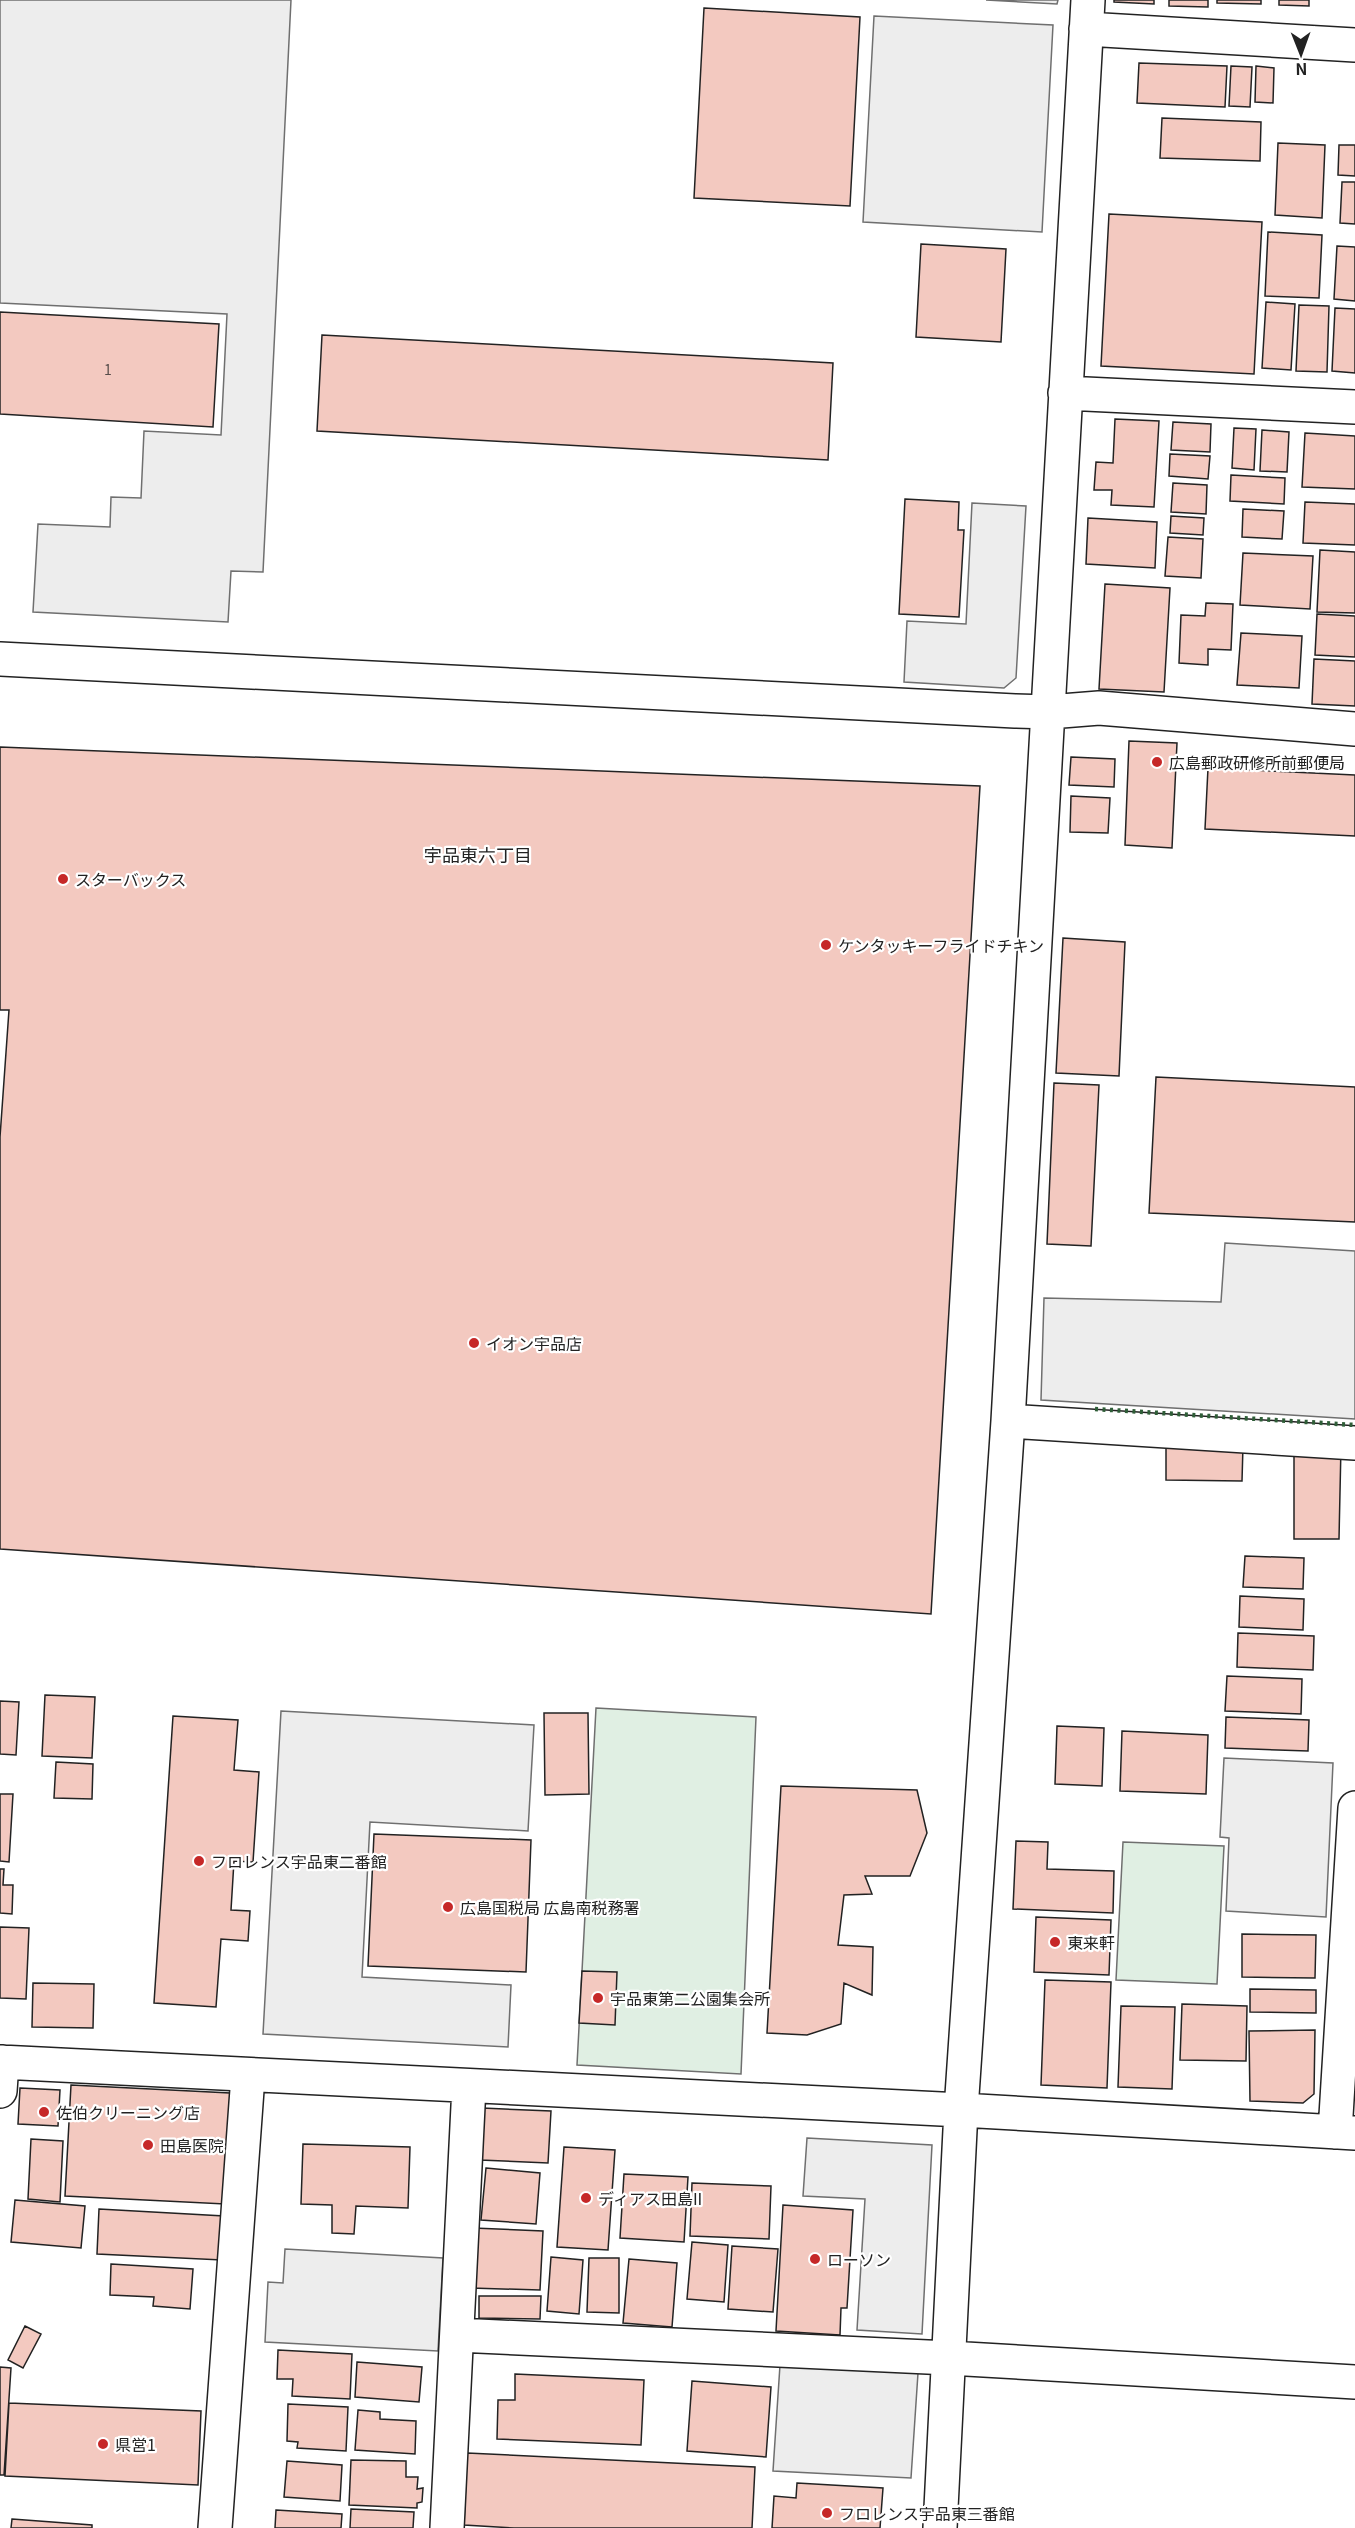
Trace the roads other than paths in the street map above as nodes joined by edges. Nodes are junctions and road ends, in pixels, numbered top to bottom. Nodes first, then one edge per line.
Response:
1 (1087, 14) edge
2 (1355, 45) edge
3 (1065, 393) junction
4 (1355, 407) edge
5 (0, 659) edge
6 (1049, 712) junction
7 (1355, 729) edge
8 (1008, 1421) junction
9 (1355, 1443) edge
10 (1355, 1808) edge
11 (1, 2072) edge
12 (248, 2076) junction
13 (469, 2086) junction
14 (961, 2110) junction
15 (1345, 2133) edge
16 (457, 2335) junction
17 (949, 2358) junction
18 (1355, 2382) edge
19 (215, 2528) edge
20 (447, 2528) edge
21 (940, 2528) edge

1 - 2 street
1 - 3 street
3 - 4 street
3 - 6 street
5 - 6 street
6 - 7 street
6 - 8 street
8 - 9 street
8 - 14 street
10 - 15 street
11 - 12 street
12 - 13 street
12 - 19 street
13 - 14 street
13 - 16 street
14 - 15 street
14 - 17 street
16 - 17 street
16 - 20 street
17 - 18 street
17 - 21 street

